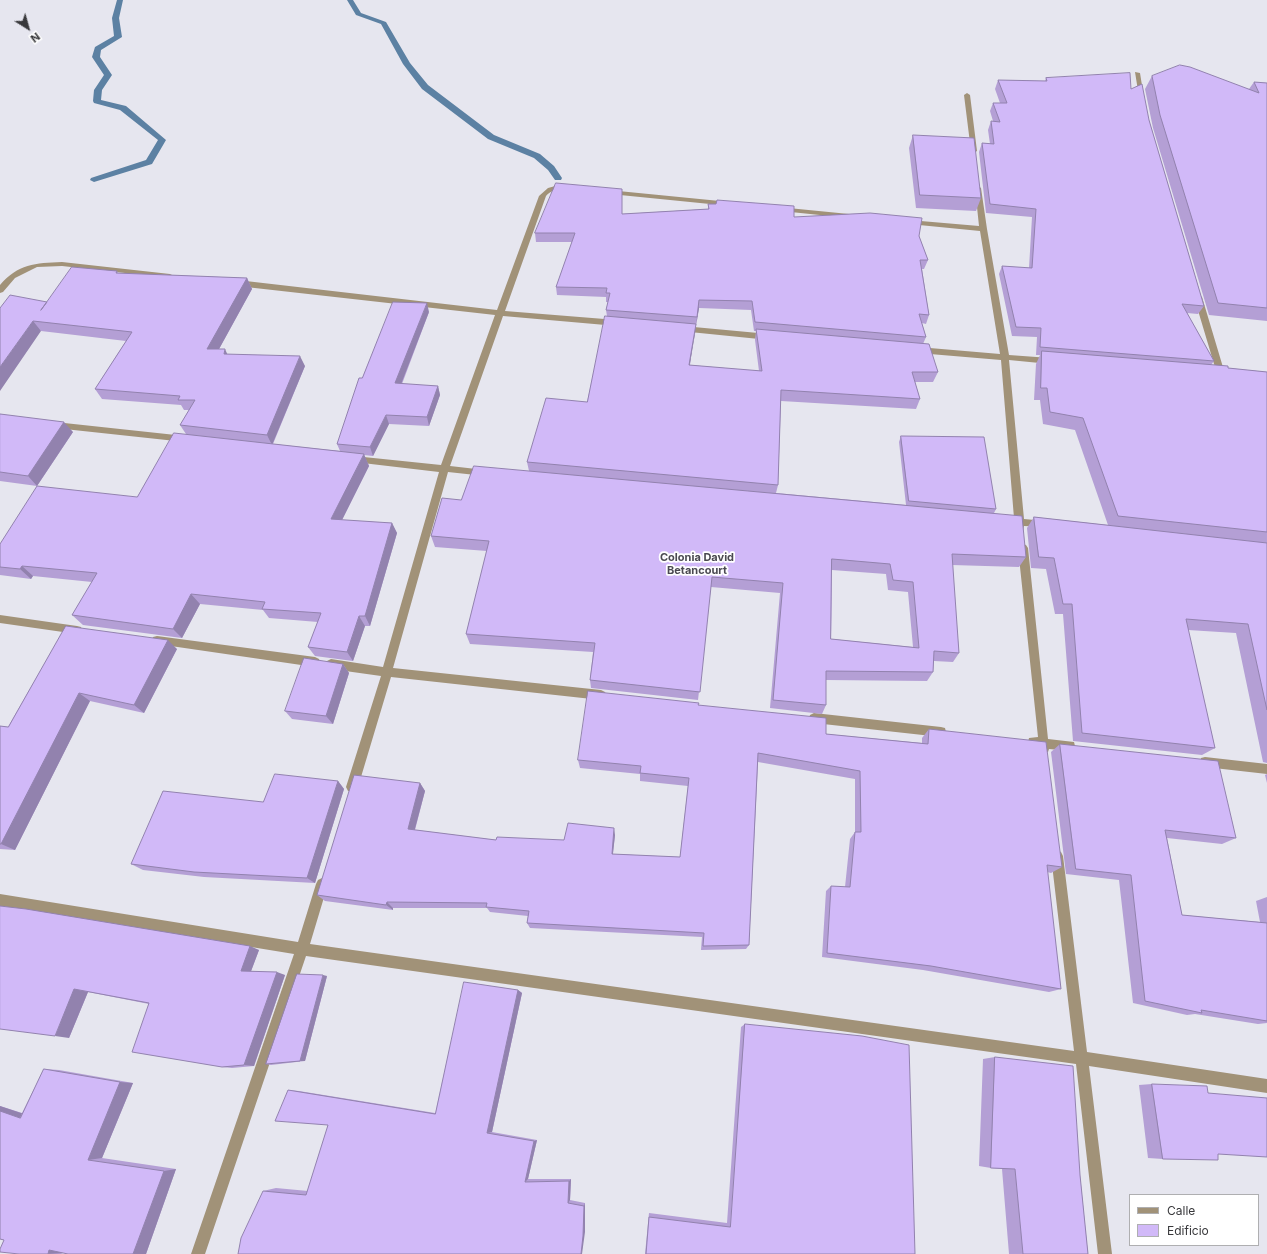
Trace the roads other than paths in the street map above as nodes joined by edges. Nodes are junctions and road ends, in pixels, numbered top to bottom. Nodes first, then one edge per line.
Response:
1 (1137, 73) dead end
2 (967, 95) dead end
3 (1144, 108) edge
4 (975, 158) edge
5 (977, 174) edge
6 (572, 188) edge
7 (604, 192) edge
8 (738, 205) edge
9 (770, 208) edge
10 (857, 217) edge
11 (904, 221) edge
12 (983, 229) junction
13 (179, 277) edge
14 (226, 282) edge
15 (0, 290) edge
16 (1196, 290) edge
17 (500, 313) junction
18 (626, 324) edge
19 (673, 328) edge
20 (776, 337) edge
21 (910, 349) edge
22 (1005, 357) junction
23 (1059, 362) edge
24 (1221, 374) edge
25 (48, 424) edge
26 (198, 441) edge
27 (341, 457) edge
28 (444, 469) junction
29 (491, 473) edge
30 (996, 520) edge
31 (1020, 522) junction
32 (1051, 525) edge
33 (0, 619) edge
34 (87, 631) edge
35 (150, 640) edge
36 (387, 672) junction
37 (608, 696) edge
38 (806, 718) edge
39 (948, 733) edge
40 (1019, 741) edge
41 (1043, 743) junction
42 (1082, 748) edge
43 (1045, 759) edge
44 (1198, 761) edge
45 (1267, 769) edge
46 (348, 799) edge
47 (1056, 845) edge
48 (325, 874) edge
49 (0, 900) edge
50 (302, 949) junction
51 (1082, 1058) junction
52 (1267, 1086) edge
53 (198, 1254) edge
54 (1105, 1254) edge

1 - 3 street
2 - 4 street
5 - 12 street
6 - 17 street
7 - 8 street
9 - 10 street
11 - 12 street
12 - 22 street
13 - 15 street
14 - 17 street
16 - 24 street
17 - 18 street
17 - 28 street
19 - 20 street
21 - 22 street
22 - 23 street
22 - 31 street
25 - 26 street
27 - 28 street
28 - 29 street
28 - 36 street
30 - 31 street
31 - 32 street
31 - 41 street
33 - 34 street
35 - 36 street
36 - 37 street
36 - 46 street
38 - 39 street
40 - 41 street
41 - 42 street
41 - 43 street
44 - 45 street
47 - 51 street
48 - 50 street
49 - 50 street
50 - 51 street
50 - 53 street
51 - 52 street
51 - 54 street

